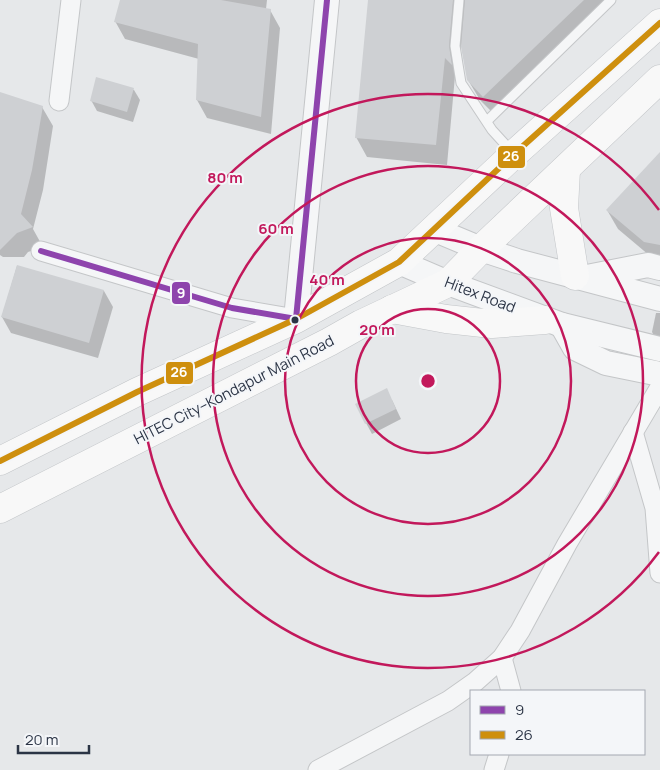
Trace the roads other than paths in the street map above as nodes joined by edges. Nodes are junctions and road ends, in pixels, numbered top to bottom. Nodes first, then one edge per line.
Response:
1 (71, 0) edge
2 (327, 0) edge
3 (459, 0) edge
4 (611, 0) edge
5 (660, 23) edge
6 (660, 79) edge
7 (59, 101) dead end
8 (487, 121) junction
9 (514, 155) junction
10 (566, 170) junction
11 (433, 230) junction
12 (481, 249) junction
13 (41, 251) dead end
14 (399, 262) junction
15 (660, 268) edge
16 (578, 277) junction
17 (448, 283) junction
18 (660, 299) edge
19 (392, 309) junction
20 (296, 319) junction
21 (554, 322) junction
22 (660, 349) edge
23 (660, 374) edge
24 (660, 387) edge
25 (633, 432) junction
26 (0, 461) edge
27 (0, 509) edge
28 (660, 573) edge
29 (502, 658) junction
30 (511, 690) edge
31 (358, 749) junction
32 (499, 755) edge
33 (318, 770) edge
34 (347, 770) edge
35 (494, 770) edge

1 - 7 street
2 - 20 street
3 - 8 lane
4 - 8 lane
5 - 9 main road
6 - 10 main road, HITEC City–Kondapur Main Road
8 - 9 lane
9 - 11 main road
10 - 12 main road, HITEC City–Kondapur Main Road
10 - 16 main road
11 - 12 street
11 - 14 main road
12 - 16 street
12 - 17 main road, HITEC City–Kondapur Main Road
13 - 20 street
14 - 17 street, Hitex Road
14 - 20 main road
15 - 16 street
16 - 18 street
17 - 19 main road, HITEC City–Kondapur Main Road
17 - 21 street, Hitex Road
19 - 21 main road
19 - 27 main road, HITEC City–Kondapur Main Road
20 - 26 main road
21 - 22 street, Hitex Road
21 - 23 street
24 - 25 street
25 - 28 street
25 - 29 street
29 - 30 street
29 - 31 street
31 - 33 street
31 - 34 street
32 - 35 street

